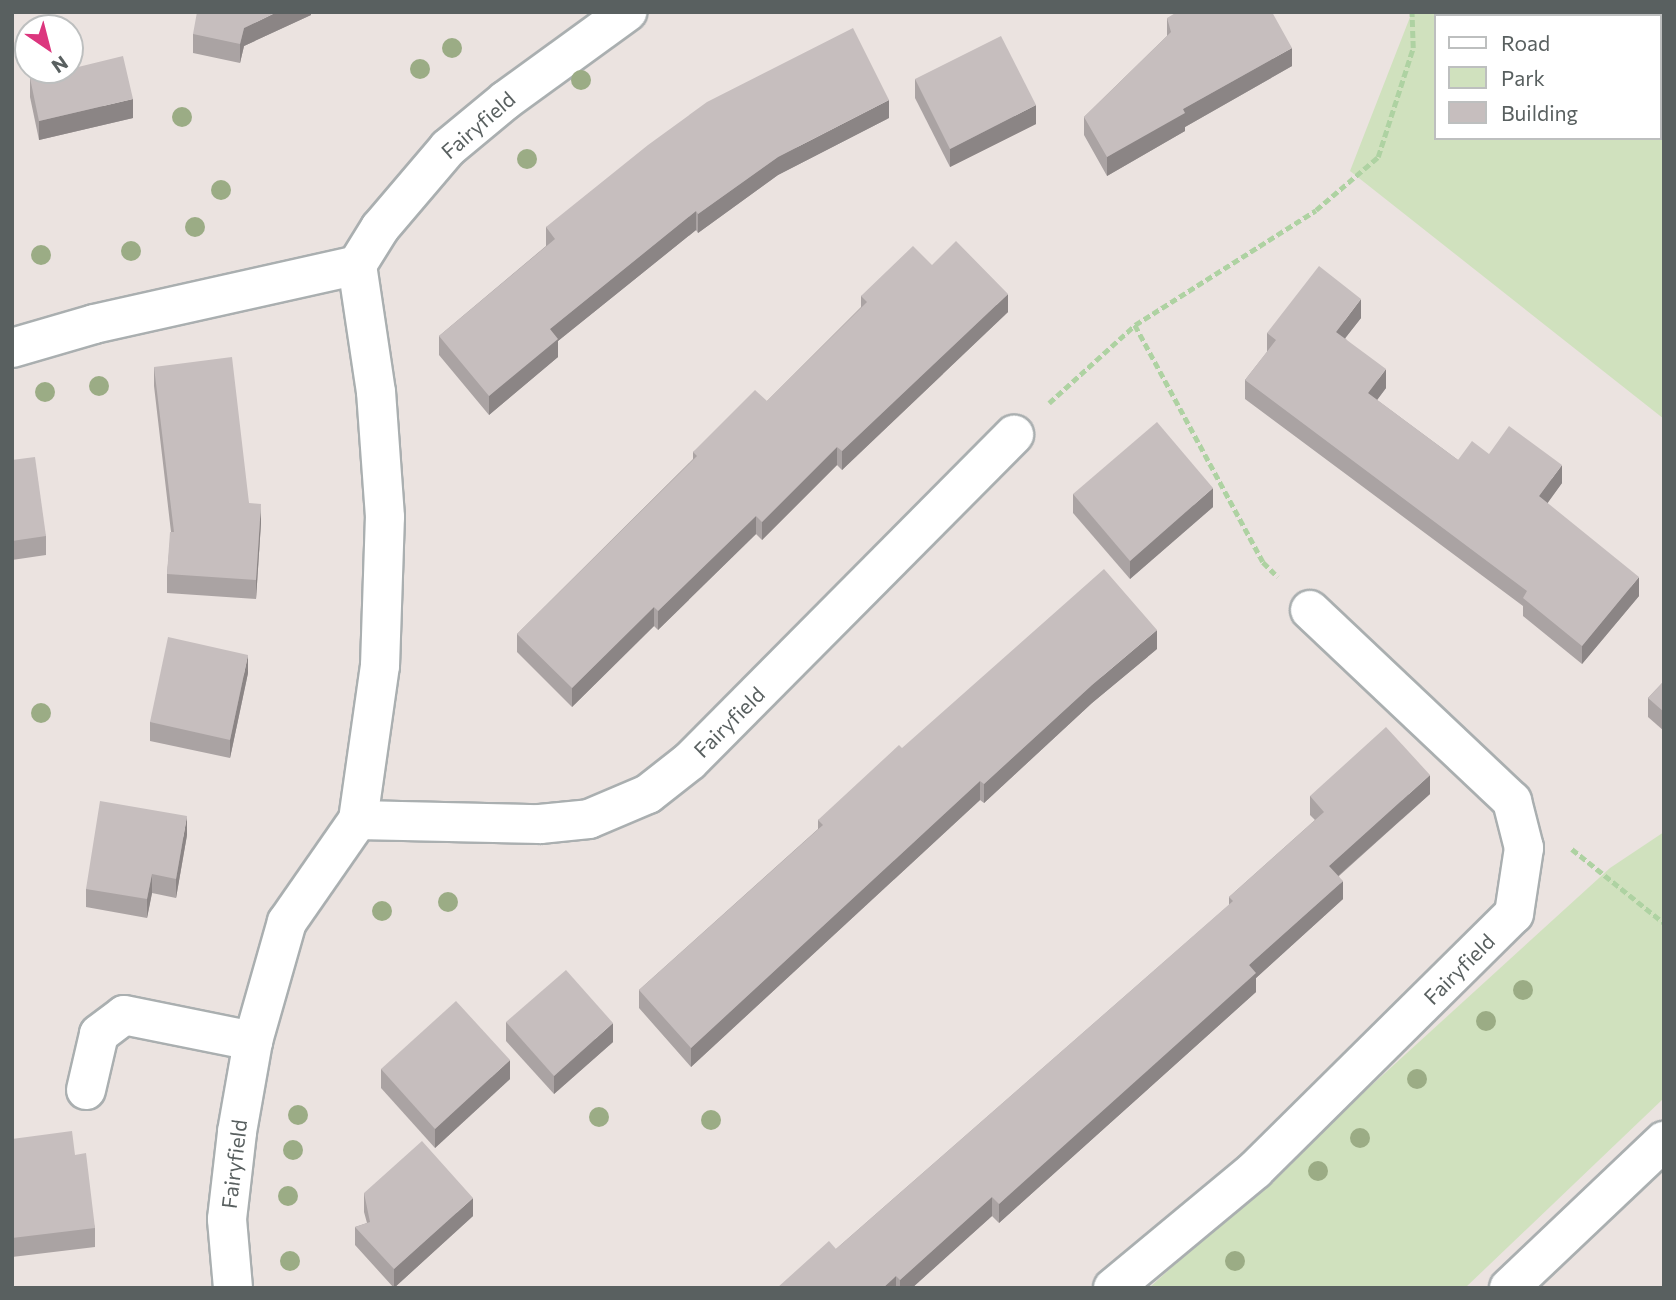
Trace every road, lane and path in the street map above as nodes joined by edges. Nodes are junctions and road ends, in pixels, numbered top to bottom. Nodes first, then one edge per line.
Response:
1 (627, 12) edge
2 (1412, 12) edge
3 (357, 265) junction
4 (1135, 325) junction
5 (12, 348) edge
6 (1014, 435) joint
7 (1310, 610) joint
8 (1512, 801) junction
9 (358, 820) junction
10 (1664, 923) edge
11 (253, 1041) junction
12 (86, 1090) dead end
13 (1664, 1141) edge
14 (233, 1288) edge
15 (1113, 1288) edge
16 (1509, 1288) edge

1 - 3 street, Fairyfield
2 - 4 path
3 - 5 street
3 - 9 street, Fairyfield
4 - 6 path
4 - 7 path
6 - 9 street, Fairyfield
7 - 8 street
8 - 10 path
8 - 15 street, Fairyfield
9 - 11 street, Fairyfield
11 - 12 street
11 - 14 street, Fairyfield
13 - 16 street

